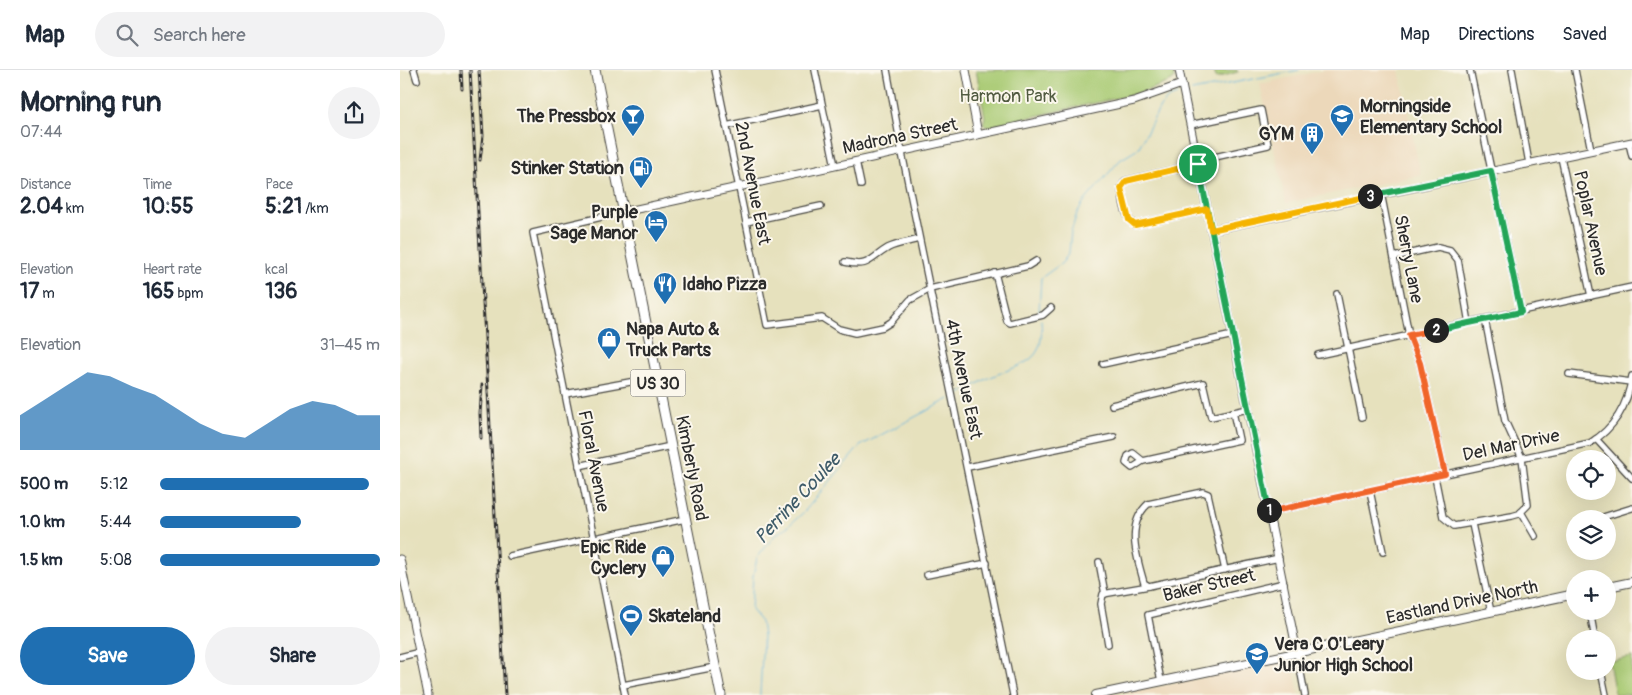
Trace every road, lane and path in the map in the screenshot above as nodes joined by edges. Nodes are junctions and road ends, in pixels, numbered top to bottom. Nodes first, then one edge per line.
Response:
1 (414, 70) edge
2 (595, 70) edge
3 (715, 70) edge
4 (815, 70) edge
5 (887, 70) edge
6 (966, 70) edge
7 (1179, 70) edge
8 (1470, 70) edge
9 (1512, 70) edge
10 (1575, 70) edge
11 (416, 80) dead end
12 (1182, 84) junction
13 (822, 105) junction
14 (1190, 125) junction
15 (726, 126) junction
16 (978, 134) junction
17 (1631, 142) edge
18 (1591, 150) junction
19 (903, 151) junction
20 (1632, 156) edge
21 (1561, 157) junction
22 (856, 161) junction
23 (1198, 162) junction
24 (1529, 163) junction
25 (835, 166) junction
26 (1491, 171) junction
27 (861, 185) dead end
28 (739, 186) junction
29 (1380, 194) junction
30 (821, 206) dead end
31 (1207, 209) junction
32 (624, 212) junction
33 (746, 222) junction
34 (1211, 230) junction
35 (920, 238) junction
36 (1394, 257) junction
37 (1036, 261) dead end
38 (845, 262) dead end
39 (995, 273) junction
40 (1632, 287) edge
41 (930, 289) junction
42 (1338, 294) dead end
43 (1591, 296) junction
44 (1051, 308) dead end
45 (1521, 312) junction
46 (1485, 319) junction
47 (1470, 322) junction
48 (1233, 335) junction
49 (1409, 335) junction
50 (1349, 349) junction
51 (1318, 355) dead end
52 (1104, 364) dead end
53 (1569, 374) dead end
54 (657, 377) junction
55 (1632, 379) edge
56 (565, 394) junction
57 (1112, 405) dead end
58 (1248, 409) junction
59 (1234, 412) junction
60 (1362, 417) dead end
61 (1114, 437) dead end
62 (1596, 439) junction
63 (671, 446) junction
64 (1522, 458) junction
65 (1143, 461) dead end
66 (579, 466) junction
67 (968, 467) junction
68 (1445, 474) junction
69 (1435, 477) junction
70 (1632, 478) edge
71 (1370, 491) junction
72 (1632, 508) edge
73 (1269, 512) junction
74 (1521, 512) junction
75 (1616, 513) edge
76 (685, 519) junction
77 (1472, 524) junction
78 (1535, 536) dead end
79 (594, 538) junction
80 (1383, 552) dead end
81 (510, 556) dead end
82 (400, 558) edge
83 (1278, 558) junction
84 (1099, 562) dead end
85 (987, 563) junction
86 (1225, 570) junction
87 (927, 575) dead end
88 (1632, 582) edge
89 (1284, 584) junction
90 (1616, 585) edge
91 (1149, 586) junction
92 (1105, 594) junction
93 (1566, 596) edge
94 (1491, 612) junction
95 (1108, 644) dead end
96 (420, 652) junction
97 (1297, 652) junction
98 (400, 656) edge
99 (715, 667) junction
100 (1603, 680) edge
101 (1161, 681) junction
102 (623, 685) junction
103 (428, 695) edge
104 (625, 695) edge
105 (721, 695) edge
106 (1013, 695) edge
107 (1096, 695) edge
108 (1305, 695) edge
109 (1606, 695) edge

1 - 11 street
2 - 32 main road, Kimberly Road / US 30
3 - 15 street, 2nd Avenue East
4 - 13 street
5 - 19 street, 4th Avenue East
6 - 16 street
7 - 12 street
8 - 26 street
9 - 24 street
10 - 18 street
12 - 14 street
12 - 16 street, Madrona Street
13 - 15 street
13 - 25 street
14 - 23 street
14 - 23 street
15 - 28 street, 2nd Avenue East
16 - 19 street, Madrona Street
17 - 18 street
17 - 20 street
18 - 21 street
19 - 22 street, Madrona Street
19 - 35 street, 4th Avenue East
21 - 24 street
21 - 43 street, Poplar Avenue
22 - 25 street, Madrona Street
22 - 27 street
23 - 31 street
23 - 31 street
24 - 26 street
25 - 28 street, Madrona Street
26 - 29 street
26 - 45 street
28 - 32 street, Madrona Street
28 - 33 street, 2nd Avenue East
29 - 34 street
29 - 36 street, Sherry Lane
30 - 33 street
31 - 34 street
32 - 54 main road, Kimberly Road / US 30
32 - 56 street, Floral Avenue
33 - 41 street, 2nd Avenue East
34 - 48 street
35 - 38 street
35 - 41 street, 4th Avenue East
36 - 47 street
36 - 49 street, Sherry Lane
37 - 39 street
39 - 41 street
39 - 44 street
40 - 43 street
41 - 67 street, 4th Avenue East
42 - 50 street
43 - 45 street
45 - 46 street
46 - 47 street
46 - 64 street
47 - 49 street
48 - 52 street
48 - 58 street
49 - 50 street
49 - 68 street, Sherry Lane
50 - 51 street
50 - 60 street
53 - 55 street
54 - 56 street
54 - 63 main road, Kimberly Road / US 30
55 - 62 street, Del Mar Drive
56 - 66 street, Floral Avenue
57 - 59 street
58 - 59 street
58 - 73 street
59 - 65 street
61 - 67 street
62 - 64 street, Del Mar Drive
62 - 70 street
63 - 66 street
63 - 76 main road, Kimberly Road / US 30
64 - 68 street, Del Mar Drive
64 - 74 street
66 - 79 street, Floral Avenue
67 - 85 street, 4th Avenue East
68 - 69 street, Del Mar Drive
69 - 71 street, Del Mar Drive
69 - 77 street
71 - 73 street, Del Mar Drive
71 - 80 street
72 - 75 street
73 - 83 street
74 - 77 street
74 - 78 street
76 - 79 street
76 - 99 main road, Kimberly Road / US 30
77 - 94 street
79 - 81 street
79 - 102 street, Floral Avenue
82 - 96 street
83 - 86 street
83 - 89 street
84 - 92 street
85 - 87 street
85 - 106 street, 4th Avenue East
86 - 91 street
86 - 91 street
88 - 90 main road
89 - 97 street
89 - 101 street, Baker Street
91 - 92 street
92 - 95 street
93 - 94 main road, Eastland Drive North
94 - 97 main road, Eastland Drive North
96 - 98 street
96 - 103 street
97 - 101 main road, Eastland Drive North
97 - 108 street
99 - 102 street
99 - 105 main road, Kimberly Road / US 30
100 - 109 street
101 - 107 main road, Eastland Drive North
102 - 104 street, Floral Avenue

